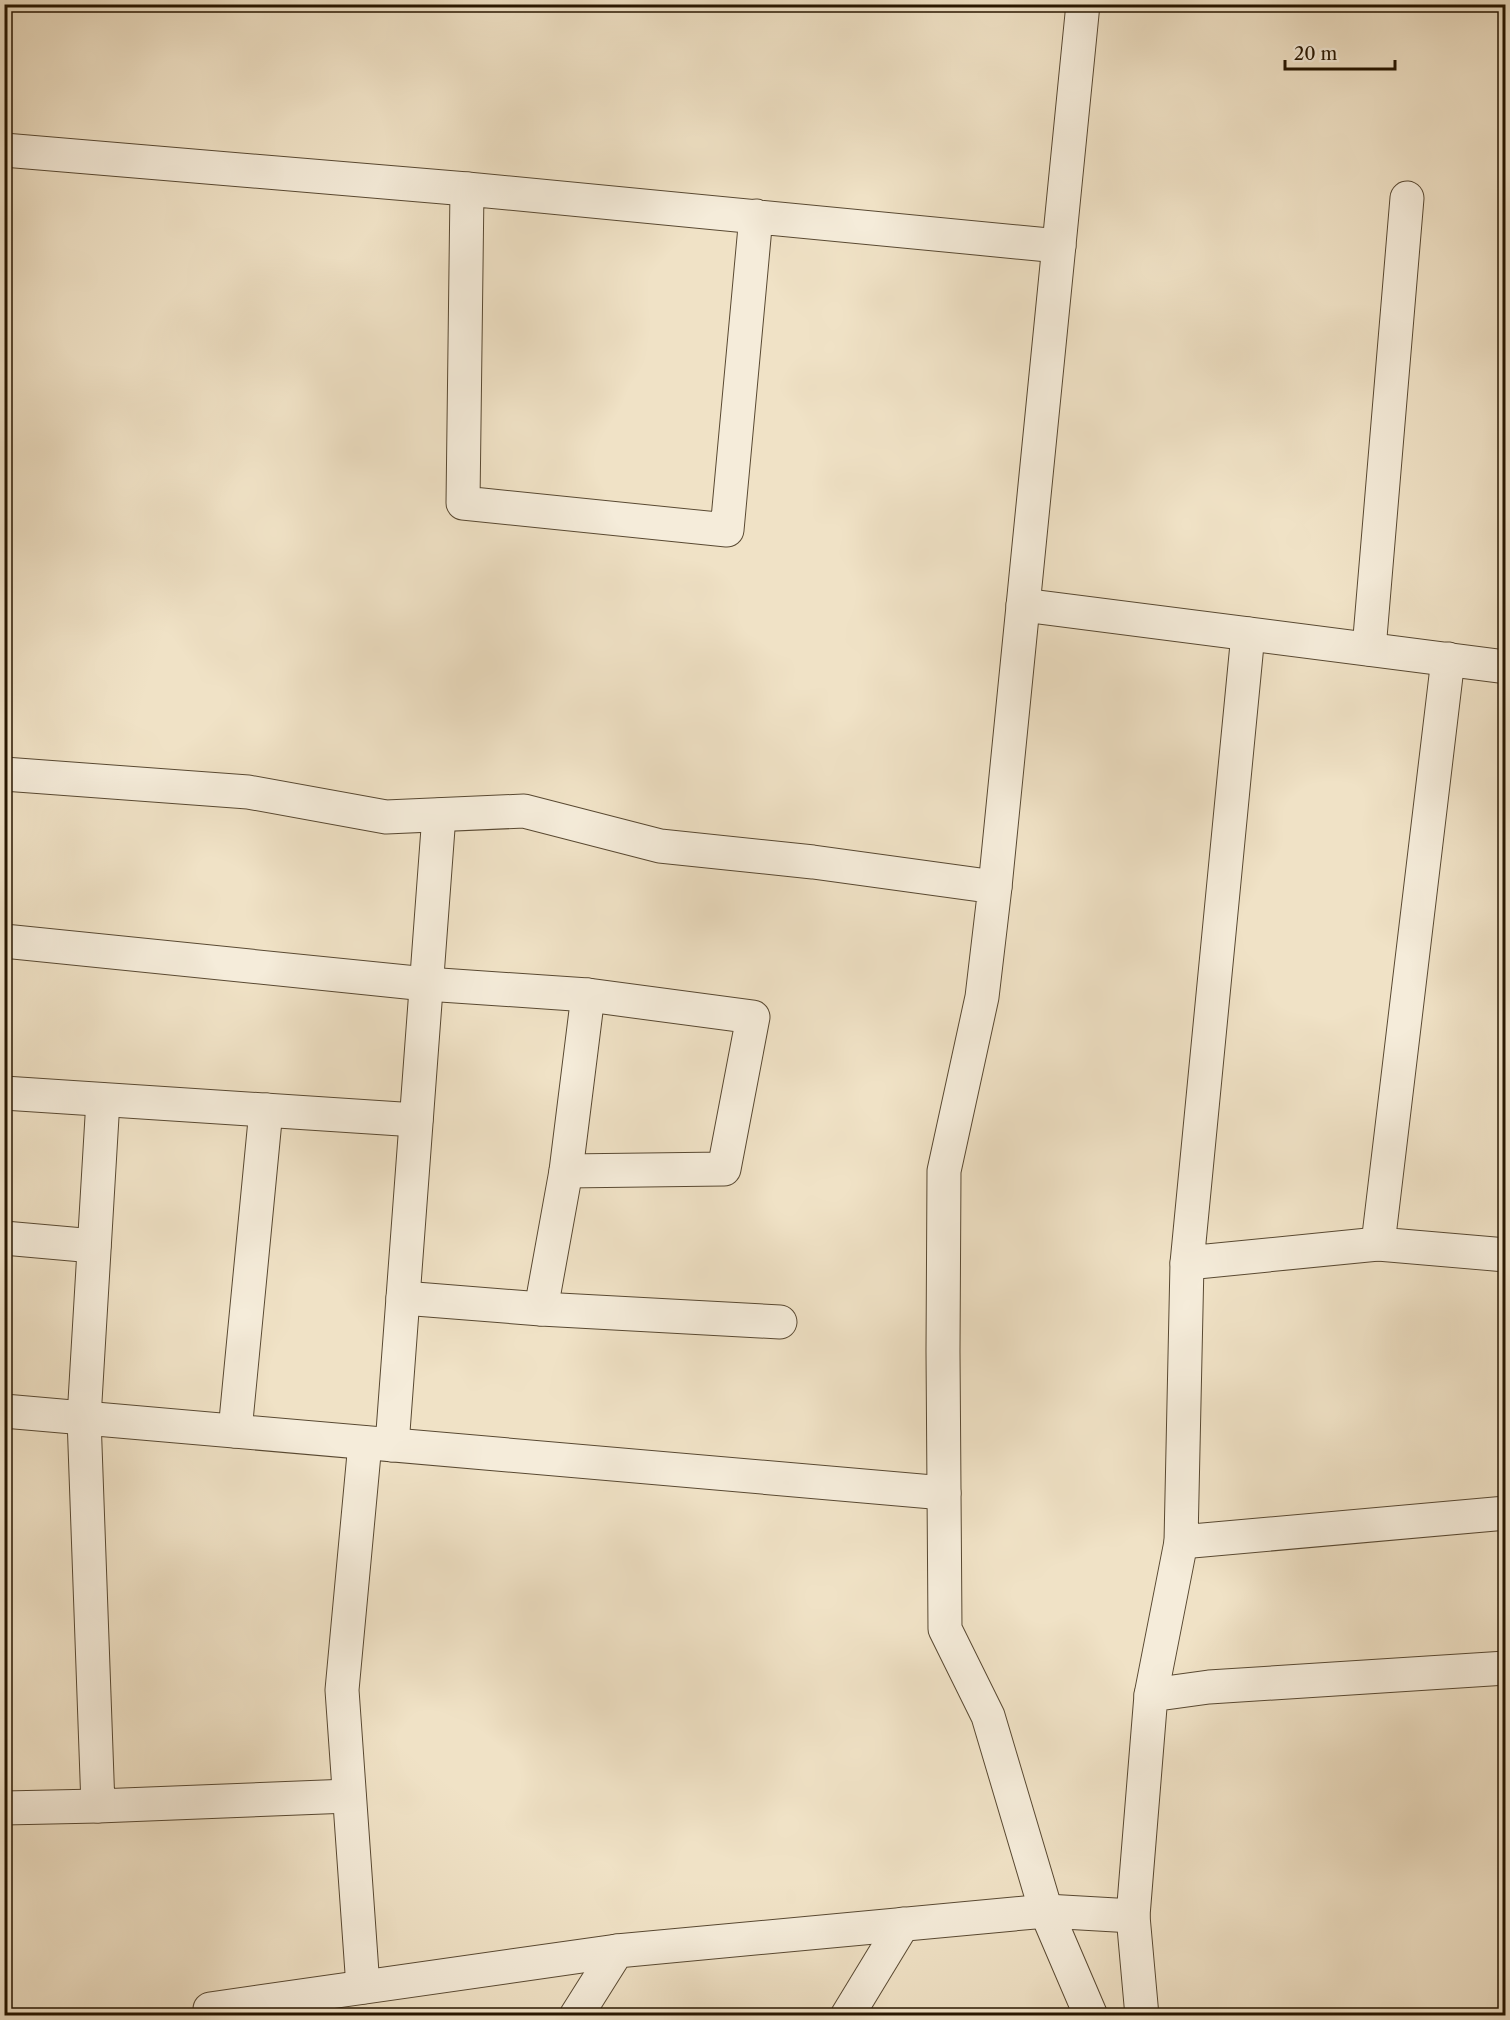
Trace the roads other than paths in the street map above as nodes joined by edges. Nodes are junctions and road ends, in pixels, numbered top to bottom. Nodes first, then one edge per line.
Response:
1 (1083, 4) edge
2 (4, 150) edge
3 (467, 189) junction
4 (1407, 198) dead end
5 (756, 216) junction
6 (1059, 246) junction
7 (1023, 605) junction
8 (1248, 634) junction
9 (1369, 649) junction
10 (1448, 659) junction
11 (1506, 667) edge
12 (4, 774) edge
13 (439, 815) junction
14 (995, 887) junction
15 (4, 941) edge
16 (426, 984) junction
17 (588, 995) junction
18 (4, 1093) edge
19 (103, 1100) junction
20 (266, 1110) junction
21 (416, 1120) junction
22 (567, 1171) junction
23 (4, 1238) edge
24 (1378, 1244) junction
25 (94, 1246) junction
26 (1506, 1255) edge
27 (1187, 1263) junction
28 (403, 1298) junction
29 (541, 1308) junction
30 (780, 1322) dead end
31 (4, 1411) edge
32 (84, 1418) junction
33 (236, 1431) junction
34 (378, 1444) junction
35 (944, 1493) junction
36 (1506, 1514) edge
37 (1181, 1542) junction
38 (1506, 1668) edge
39 (1152, 1695) junction
40 (349, 1796) junction
41 (98, 1806) junction
42 (4, 1808) edge
43 (1046, 1911) junction
44 (1133, 1916) junction
45 (903, 1924) junction
46 (617, 1951) junction
47 (363, 1988) junction
48 (210, 2016) edge
49 (576, 2016) edge
50 (847, 2016) edge
51 (1091, 2016) edge
52 (1142, 2016) edge

1 - 6 street
2 - 3 street
3 - 5 street
3 - 5 street
4 - 9 street
5 - 6 street
6 - 7 street
7 - 8 street
7 - 14 street
8 - 9 street
8 - 27 street
9 - 10 street
10 - 11 street
10 - 24 street
12 - 13 street
13 - 14 street
13 - 16 street
14 - 35 street
15 - 16 street
16 - 17 street
16 - 21 street
17 - 22 street
17 - 22 street
18 - 19 street
19 - 20 street
19 - 25 street
20 - 21 street
20 - 33 street
21 - 28 street
22 - 29 street
23 - 25 street
24 - 26 street
24 - 27 street
25 - 32 street
27 - 37 street
28 - 29 street
28 - 34 street
29 - 30 street
31 - 32 street
32 - 33 street
32 - 41 street
33 - 34 street
34 - 35 street
34 - 40 street
35 - 43 street
36 - 37 street
37 - 39 street
38 - 39 street
39 - 44 street
40 - 41 street
40 - 47 street
41 - 42 street
43 - 44 street
43 - 45 street
43 - 51 street
44 - 52 street
45 - 46 street
45 - 50 street
46 - 47 street
46 - 49 street
47 - 48 street

